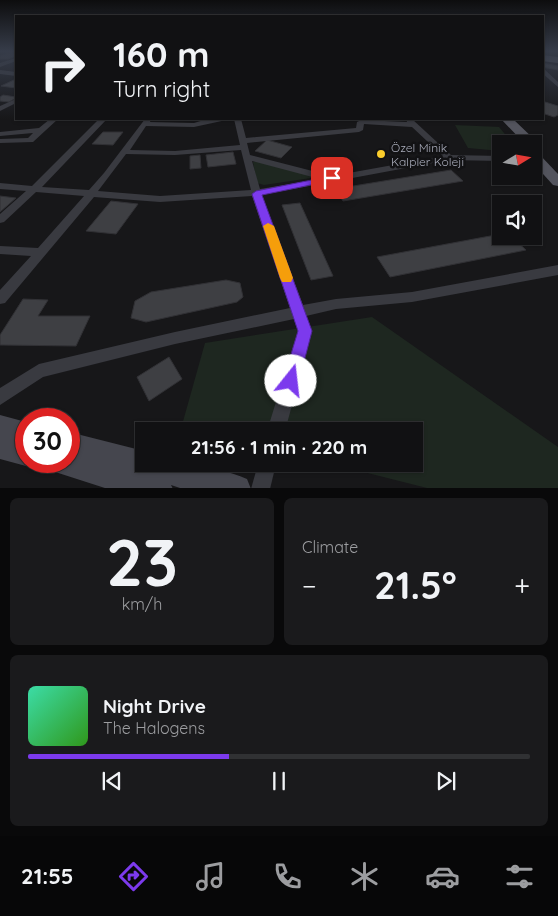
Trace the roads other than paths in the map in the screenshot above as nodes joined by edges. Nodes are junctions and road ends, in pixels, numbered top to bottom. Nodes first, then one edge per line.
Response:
1 (555, 80) edge
2 (558, 85) edge
3 (15, 101) edge
4 (2, 106) edge
5 (53, 120) edge
6 (102, 120) edge
7 (207, 120) edge
8 (237, 120) edge
9 (498, 120) edge
10 (508, 120) edge
11 (147, 121) edge
12 (411, 122) edge
13 (41, 130) junction
14 (0, 134) edge
15 (512, 135) edge
16 (523, 135) edge
17 (0, 141) edge
18 (244, 144) junction
19 (124, 152) junction
20 (542, 154) edge
21 (248, 157) junction
22 (448, 157) junction
23 (492, 158) edge
24 (542, 166) edge
25 (558, 170) edge
26 (332, 178) junction
27 (558, 182) edge
28 (0, 186) edge
29 (34, 188) junction
30 (91, 193) junction
31 (256, 194) junction
32 (0, 220) edge
33 (0, 250) edge
34 (40, 252) junction
35 (558, 270) edge
36 (0, 299) edge
37 (299, 313) junction
38 (0, 397) edge
39 (279, 422) edge
40 (0, 427) edge
41 (15, 431) edge
42 (0, 446) edge
43 (80, 448) edge
44 (15, 450) edge
45 (80, 467) edge
46 (265, 472) edge
47 (148, 487) edge
48 (237, 488) edge
49 (260, 488) edge

1 - 2 street
3 - 4 street
5 - 13 street
6 - 29 street
7 - 11 street
8 - 18 street
9 - 15 main road
10 - 16 main road
11 - 19 street
12 - 18 street
12 - 22 street
13 - 14 street
13 - 17 street
18 - 19 street
18 - 21 street
19 - 30 street
20 - 25 main road
21 - 26 street
21 - 31 street
22 - 23 street
22 - 26 street
24 - 27 main road
26 - 31 street
28 - 29 street
29 - 30 street
29 - 32 street
30 - 31 street
30 - 34 street
31 - 37 street
33 - 34 street
34 - 36 street
35 - 37 street
37 - 38 street
37 - 39 street
40 - 41 main road
42 - 44 main road
43 - 48 main road
45 - 47 main road
46 - 49 street

